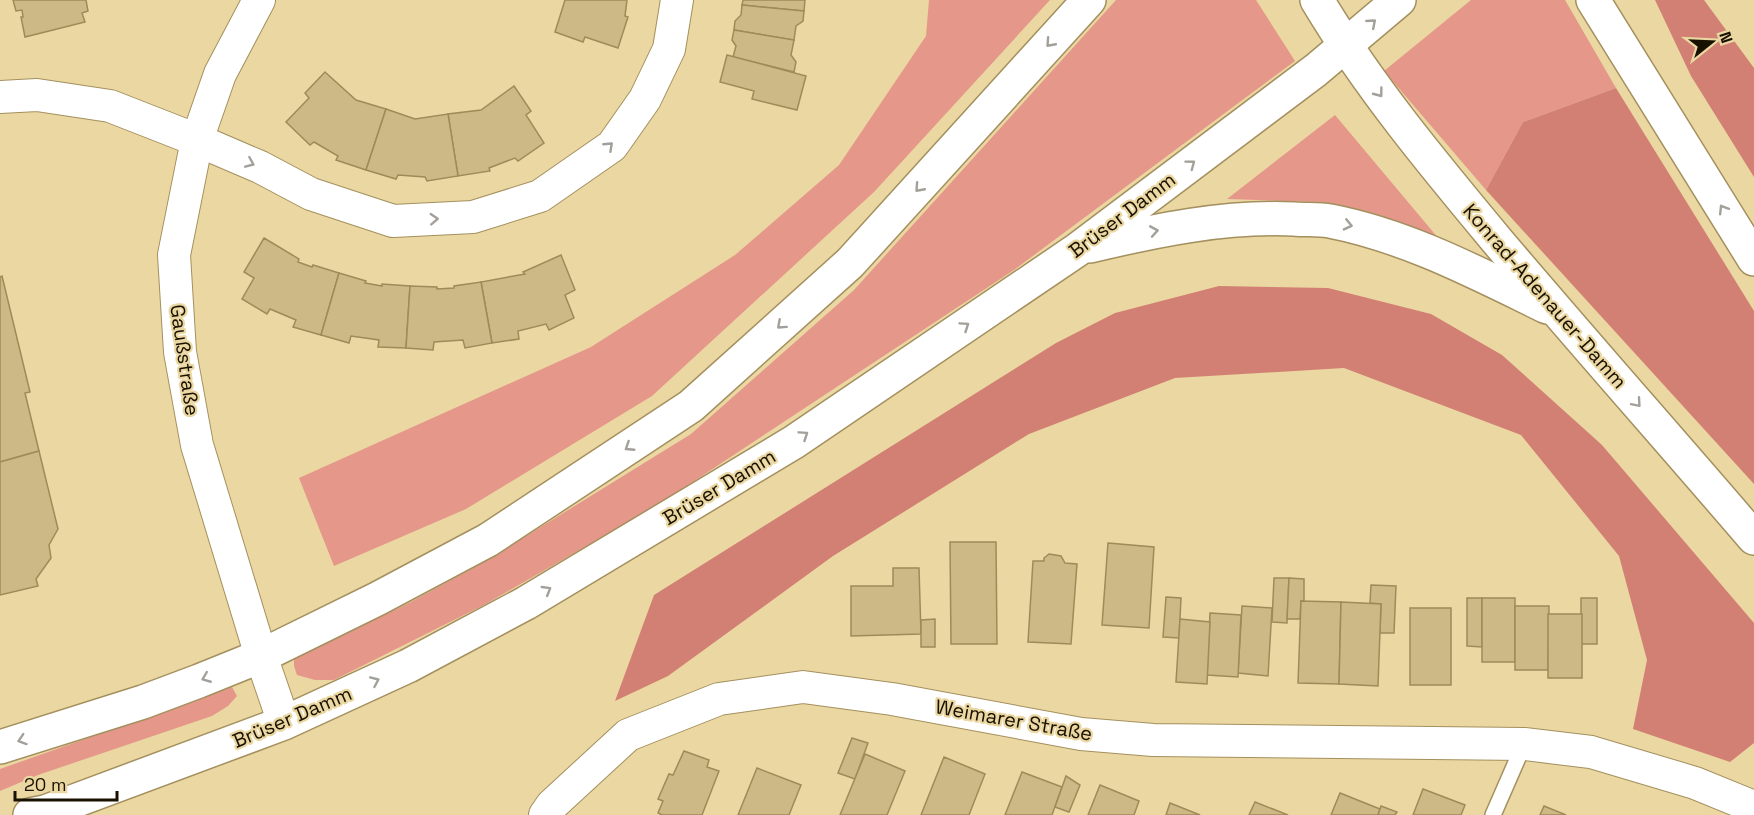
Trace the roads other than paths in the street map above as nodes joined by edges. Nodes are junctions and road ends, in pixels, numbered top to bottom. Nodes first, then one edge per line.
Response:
1 (259, 0) edge
2 (677, 0) edge
3 (1089, 0) edge
4 (1317, 0) edge
5 (1399, 0) edge
6 (1593, 0) edge
7 (1621, 0) edge
8 (1345, 46) junction
9 (1634, 64) junction
10 (0, 97) edge
11 (197, 140) junction
12 (1077, 250) junction
13 (1754, 259) edge
14 (1557, 312) junction
15 (1754, 538) edge
16 (261, 656) junction
17 (284, 723) junction
18 (1524, 744) junction
19 (0, 747) edge
20 (1754, 807) edge
21 (30, 815) edge
22 (544, 815) edge
23 (1492, 815) edge

1 - 11 street, Gaußstraße
11 -> 2 street
3 -> 16 street
4 - 8 street, Konrad-Adenauer-Damm
8 -> 5 street
6 - 9 street
7 - 9 street
12 -> 8 street, Brüser Damm
8 -> 14 street, Konrad-Adenauer-Damm
13 -> 9 street
10 - 11 street
11 - 16 street, Gaußstraße
12 -> 14 street
17 -> 12 street, Brüser Damm
14 -> 15 street, Konrad-Adenauer-Damm
16 - 17 street, Gaußstraße
16 -> 19 street
17 - 21 street, Brüser Damm
18 - 20 street, Weimarer Straße
18 - 22 street, Weimarer Straße
18 - 23 lane

